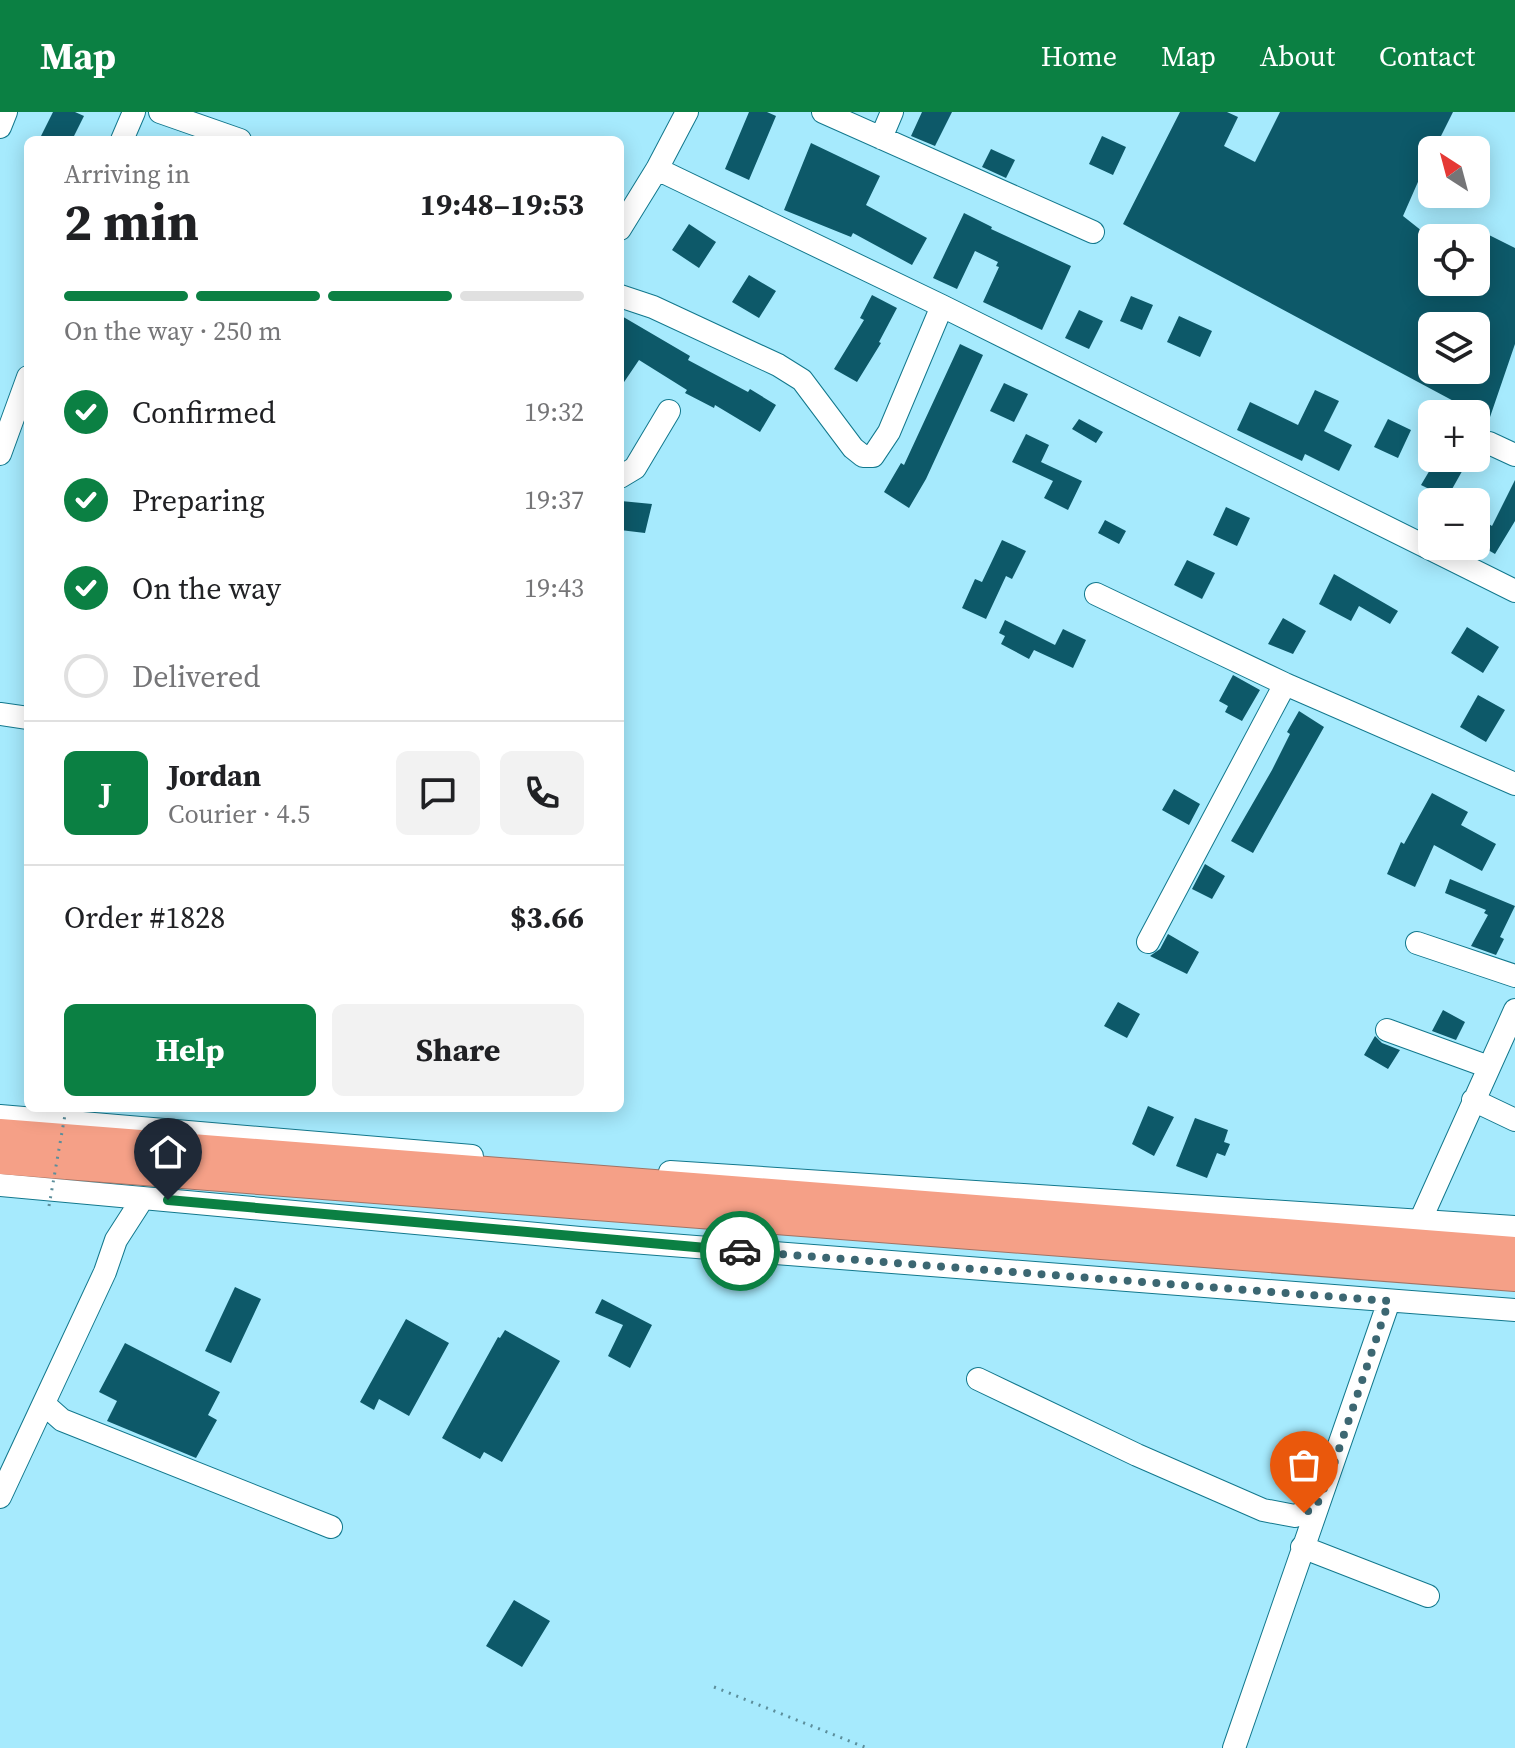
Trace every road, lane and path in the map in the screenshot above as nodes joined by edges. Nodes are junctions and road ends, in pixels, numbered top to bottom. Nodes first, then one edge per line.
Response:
1 (6, 112) edge
2 (134, 112) edge
3 (160, 112) edge
4 (687, 112) edge
5 (823, 112) edge
6 (892, 112) edge
7 (0, 127) edge
8 (124, 136) edge
9 (229, 136) edge
10 (881, 138) junction
11 (657, 169) junction
12 (624, 223) edge
13 (1093, 232) dead end
14 (624, 297) edge
15 (942, 306) junction
16 (24, 388) edge
17 (669, 411) dead end
18 (1490, 443) edge
19 (0, 454) edge
20 (1515, 455) edge
21 (624, 475) edge
22 (1515, 591) edge
23 (1096, 594) dead end
24 (1285, 684) junction
25 (0, 714) edge
26 (24, 717) edge
27 (1515, 784) edge
28 (1148, 942) dead end
29 (1417, 943) dead end
30 (1515, 976) edge
31 (1515, 1010) edge
32 (1387, 1030) dead end
33 (1489, 1067) junction
34 (1473, 1100) junction
35 (187, 1112) edge
36 (65, 1115) dead end
37 (0, 1116) edge
38 (1515, 1120) edge
39 (179, 1129) junction
40 (0, 1134) edge
41 (0, 1159) edge
42 (0, 1185) edge
43 (143, 1198) junction
44 (49, 1206) dead end
45 (1421, 1219) junction
46 (1515, 1227) edge
47 (1515, 1252) edge
48 (1515, 1276) edge
49 (1389, 1301) junction
50 (1515, 1310) edge
51 (978, 1379) dead end
52 (44, 1404) junction
53 (0, 1497) edge
54 (1316, 1507) junction
55 (331, 1527) dead end
56 (1310, 1550) junction
57 (1428, 1596) dead end
58 (714, 1687) dead end
59 (867, 1748) edge
60 (1234, 1748) edge

1 - 7 street
2 - 8 street
3 - 9 street
4 - 11 street
5 - 10 street
6 - 10 street
10 - 13 street
11 - 12 street
11 - 15 street
14 - 15 street
15 - 22 street
16 - 19 street
17 - 21 street
18 - 20 street
23 - 24 street
24 - 27 street
24 - 28 street
25 - 26 street
29 - 30 street
31 - 33 street
32 - 33 street
33 - 34 street
34 - 38 street
34 - 45 street
35 - 39 street
36 - 44 path, bridge
37 - 39 street
39 - 45 street
40 - 47 highway
41 - 48 highway
42 - 43 street
43 - 49 street
43 - 52 street
45 - 46 street
49 - 50 street
49 - 54 street
51 - 54 street
52 - 53 street
52 - 55 street
54 - 56 street
56 - 57 street
56 - 60 street
58 - 59 path

